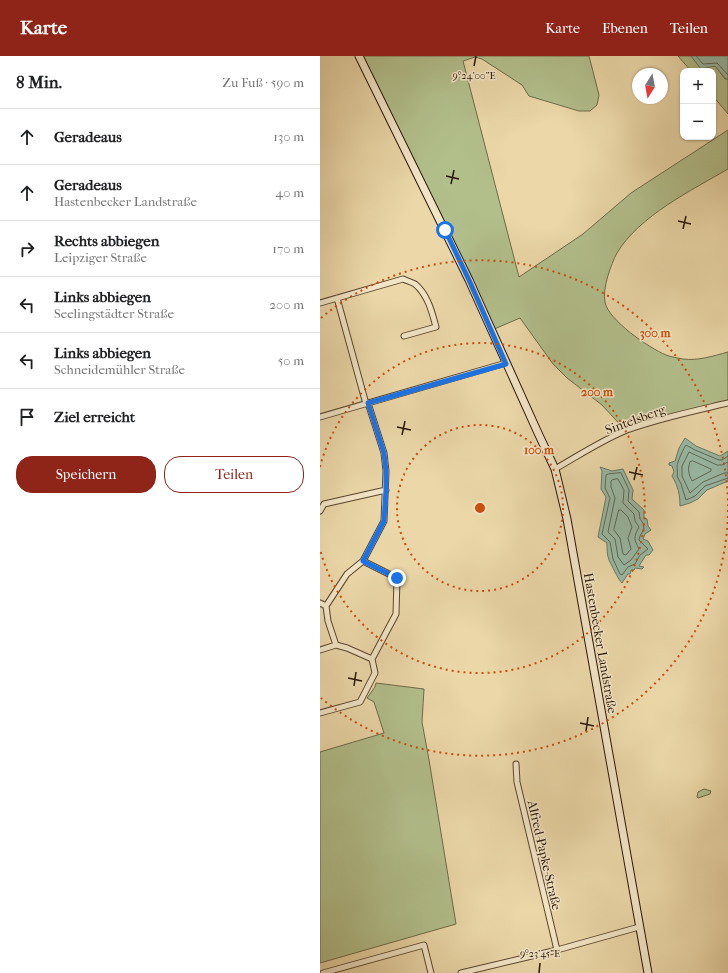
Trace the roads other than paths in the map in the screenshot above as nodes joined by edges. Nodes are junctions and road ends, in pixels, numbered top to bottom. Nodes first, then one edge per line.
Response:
1 (359, 56) edge
2 (337, 298) junction
3 (320, 303) edge
4 (404, 336) dead end
5 (506, 364) junction
6 (367, 403) junction
7 (728, 403) edge
8 (320, 418) edge
9 (554, 469) junction
10 (386, 490) junction
11 (320, 511) edge
12 (363, 561) junction
13 (320, 603) edge
14 (326, 606) junction
15 (336, 646) junction
16 (320, 650) edge
17 (372, 659) junction
18 (320, 713) edge
19 (516, 764) dead end
20 (639, 928) junction
21 (557, 950) junction
22 (323, 973) edge
23 (431, 973) edge
24 (461, 973) edge
25 (648, 973) edge

1 - 5 main road, Hastenbecker Landstraße
2 - 3 street
2 - 4 street
2 - 6 street
5 - 6 street
5 - 9 main road, Hastenbecker Landstraße
6 - 8 street
6 - 10 street
7 - 9 street, Sintelsberg
9 - 20 main road, Hastenbecker Landstraße
10 - 11 street
10 - 12 street
12 - 14 street
12 - 17 street
13 - 14 street
14 - 15 street
15 - 16 street
15 - 17 street
17 - 18 street
19 - 21 street, Alfred-Papke-Straße
20 - 21 street
20 - 25 main road, Hastenbecker Landstraße
21 - 24 street
22 - 23 street

